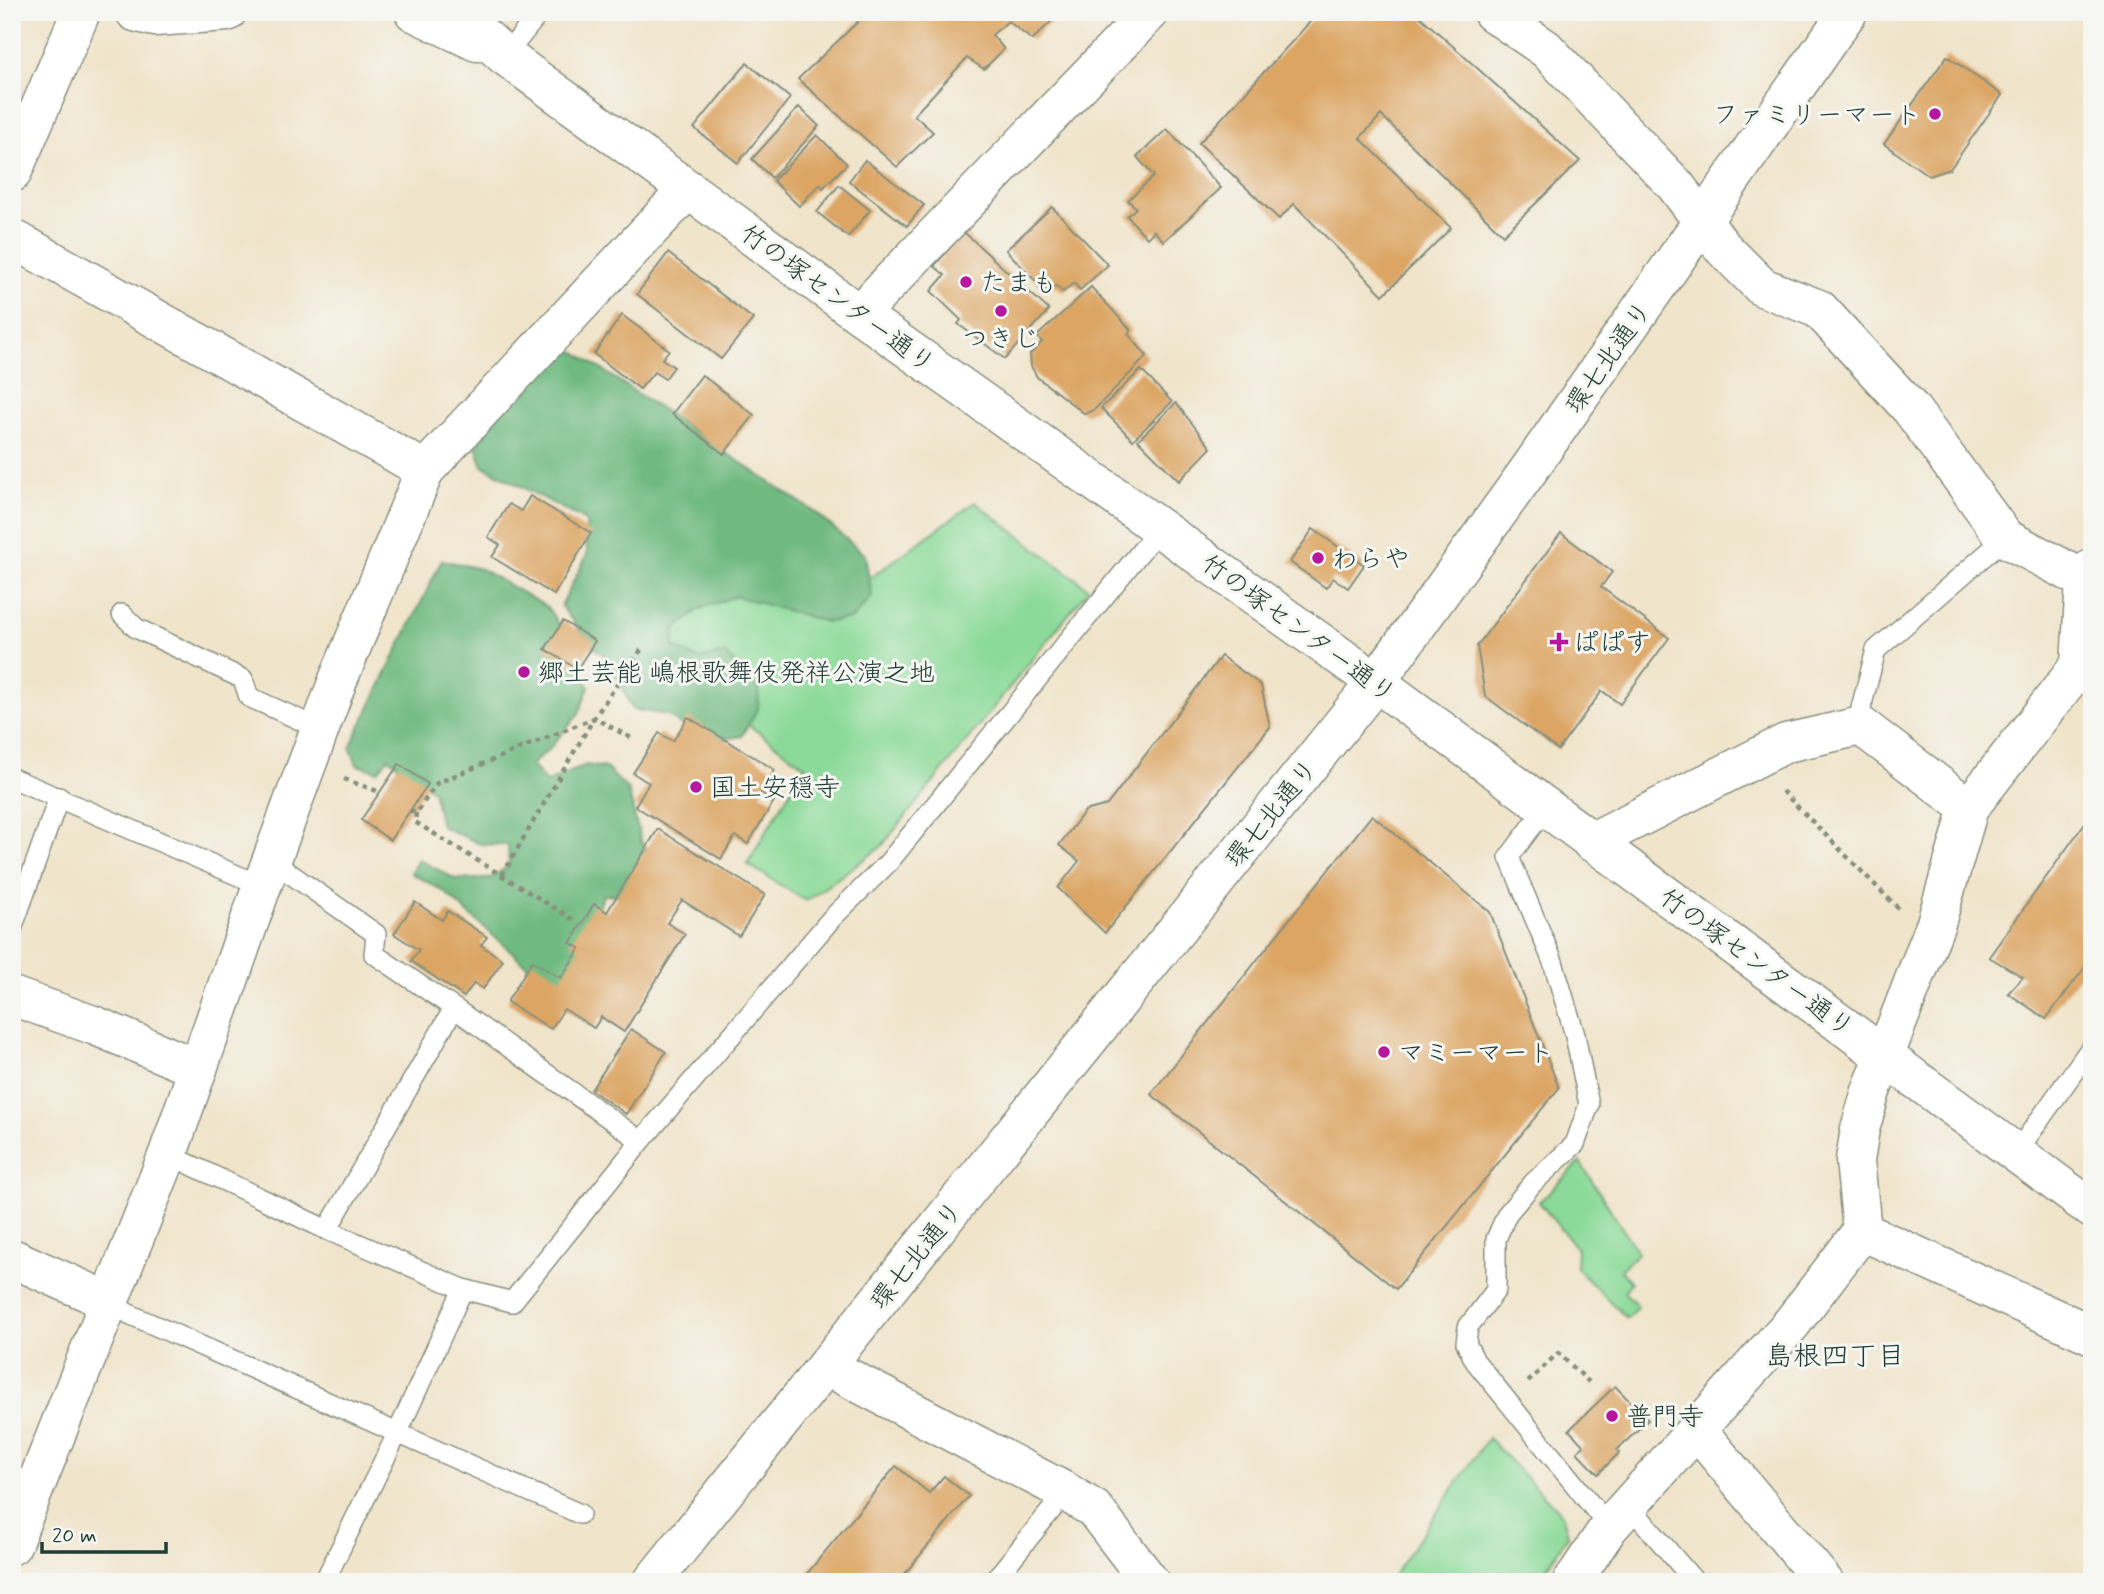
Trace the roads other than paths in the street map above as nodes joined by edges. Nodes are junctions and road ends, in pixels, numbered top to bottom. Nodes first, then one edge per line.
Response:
1 (81, 12) edge
2 (135, 12) edge
3 (227, 12) edge
4 (414, 12) edge
5 (456, 12) edge
6 (540, 12) edge
7 (1150, 12) edge
8 (1492, 12) edge
9 (1849, 12) edge
10 (503, 55) junction
11 (12, 173) edge
12 (688, 189) junction
13 (1704, 220) junction
14 (12, 238) edge
15 (859, 314) junction
16 (425, 470) junction
17 (1159, 529) junction
18 (2005, 538) junction
19 (2088, 574) edge
20 (122, 614) dead end
21 (2086, 667) edge
22 (1376, 682) junction
23 (1861, 726) junction
24 (320, 729) junction
25 (12, 778) edge
26 (59, 797) junction
27 (1545, 808) junction
28 (1969, 808) junction
29 (1591, 842) junction
30 (267, 874) junction
31 (12, 929) edge
32 (12, 996) edge
33 (454, 1008) junction
34 (2092, 1046) edge
35 (1885, 1056) junction
36 (198, 1069) junction
37 (640, 1142) junction
38 (2016, 1153) junction
39 (168, 1154) junction
40 (2092, 1209) edge
41 (327, 1230) junction
42 (1862, 1231) junction
43 (12, 1258) edge
44 (463, 1289) junction
45 (110, 1301) junction
46 (2092, 1335) edge
47 (827, 1366) junction
48 (1696, 1430) junction
49 (397, 1434) junction
50 (1066, 1492) junction
51 (580, 1514) dead end
52 (1618, 1515) junction
53 (12, 1545) edge
54 (324, 1582) edge
55 (652, 1582) edge
56 (993, 1582) edge
57 (1150, 1582) edge
58 (1572, 1582) edge
59 (1695, 1582) edge
60 (1824, 1582) edge

1 - 11 street
2 - 3 street
4 - 10 street, 竹の塚センター通り
5 - 10 street, 竹の塚センター通り
6 - 10 lane
7 - 15 street
8 - 13 street
9 - 13 street, 環七北通り
10 - 12 street, 竹の塚センター通り
12 - 15 street, 竹の塚センター通り
12 - 16 street
13 - 18 street
13 - 22 street, 環七北通り
14 - 16 street
15 - 17 street, 竹の塚センター通り
16 - 24 street
17 - 22 street, 竹の塚センター通り
17 - 37 lane
18 - 19 street
18 - 23 lane
19 - 21 street
20 - 24 lane
21 - 28 street
22 - 27 street, 竹の塚センター通り
22 - 47 street, 環七北通り
23 - 28 street
23 - 29 street
24 - 30 street
25 - 26 lane
26 - 30 lane
26 - 31 lane
27 - 29 street, 竹の塚センター通り
27 - 52 lane
28 - 35 street
29 - 35 street, 竹の塚センター通り
30 - 33 lane
30 - 36 street
32 - 36 street
33 - 37 lane
33 - 41 lane
34 - 38 lane
35 - 38 street, 竹の塚センター通り
35 - 42 street
36 - 39 street
37 - 44 lane
38 - 40 street, 竹の塚センター通り
39 - 41 lane
39 - 45 street
41 - 44 lane
42 - 46 street
42 - 48 street
43 - 45 street
44 - 49 lane
45 - 49 lane
45 - 53 street
47 - 50 street
47 - 55 street, 環七北通り
48 - 52 street
48 - 60 street
49 - 51 lane
49 - 54 lane
50 - 56 lane
50 - 57 street
52 - 58 street
52 - 59 lane

